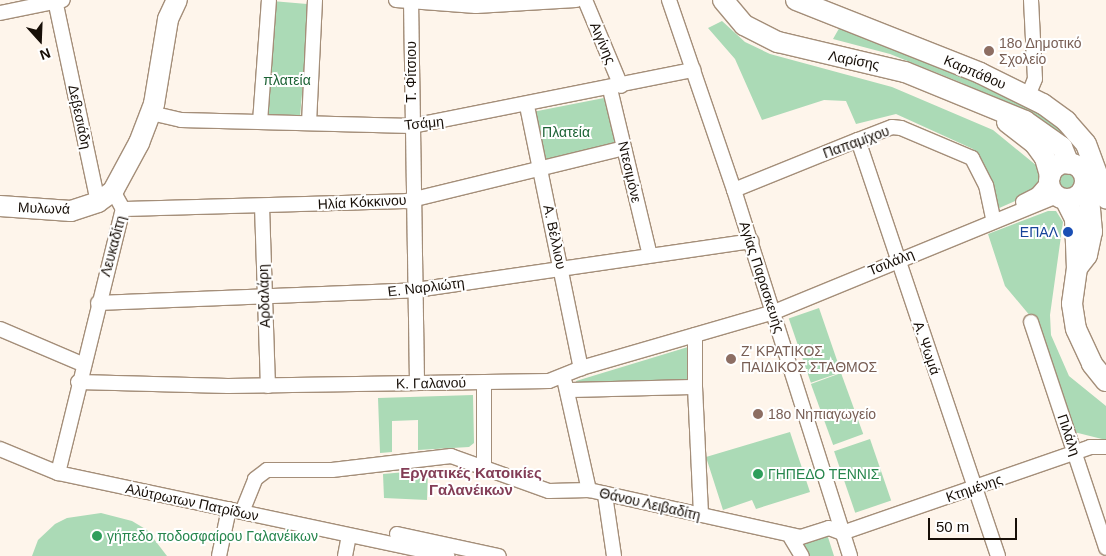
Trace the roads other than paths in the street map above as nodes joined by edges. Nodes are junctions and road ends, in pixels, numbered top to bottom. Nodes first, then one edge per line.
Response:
1 (177, 0) edge
2 (269, 0) edge
3 (315, 0) edge
4 (396, 0) edge
5 (411, 0) edge
6 (576, 0) edge
7 (585, 0) edge
8 (669, 0) edge
9 (723, 0) edge
10 (796, 0) edge
11 (1031, 0) edge
12 (58, 1) edge
13 (0, 13) edge
14 (693, 70) junction
15 (615, 88) junction
16 (1028, 96) junction
17 (527, 106) junction
18 (993, 109) junction
19 (151, 113) junction
20 (260, 122) junction
21 (309, 124) junction
22 (412, 126) junction
23 (858, 140) junction
24 (624, 148) junction
25 (540, 167) junction
26 (1088, 178) edge
27 (1055, 188) junction
28 (734, 190) junction
29 (106, 196) junction
30 (414, 199) junction
31 (0, 206) edge
32 (262, 206) junction
33 (123, 209) junction
34 (993, 219) junction
35 (751, 241) junction
36 (650, 254) junction
37 (897, 259) junction
38 (562, 268) junction
39 (1077, 268) junction
40 (416, 290) junction
41 (264, 298) junction
42 (98, 303) junction
43 (774, 312) junction
44 (1031, 322) dead end
45 (0, 329) edge
46 (695, 335) junction
47 (82, 364) junction
48 (581, 368) junction
49 (562, 376) junction
50 (1106, 381) edge
51 (78, 382) junction
52 (484, 382) junction
53 (418, 383) junction
54 (268, 386) junction
55 (695, 387) junction
56 (568, 390) junction
57 (1106, 447) edge
58 (0, 449) edge
59 (1075, 453) junction
60 (484, 466) junction
61 (58, 473) junction
62 (975, 488) junction
63 (589, 490) junction
64 (605, 495) junction
65 (236, 510) junction
66 (700, 516) junction
67 (842, 533) junction
68 (397, 534) dead end
69 (349, 536) junction
70 (791, 538) junction
71 (1106, 548) edge
72 (219, 556) edge
73 (345, 556) edge
74 (447, 556) edge
75 (499, 556) edge
76 (614, 556) edge
77 (802, 556) edge
78 (850, 556) edge
79 (998, 556) edge

1 - 19 main road
2 - 20 street
3 - 21 street
4 - 5 street
5 - 6 street
5 - 22 street, Τ. Φίτσιου
7 - 15 street, Αιγίνης
8 - 14 street, Αγίας Παρασκευής
9 - 18 main road, Λαρίσης
10 - 16 main road, Καρπάθου
11 - 16 street
12 - 13 street
12 - 29 street, Δεβεσιάδη
14 - 15 street, Τσάμη
14 - 28 street, Αγίας Παρασκευής
15 - 17 street, Τσάμη
15 - 24 street, Ντεσιμόνε
16 - 26 main road, Καρπάθου
17 - 22 street, Τσάμη
17 - 25 street, Α. Βέλλιου
18 - 26 main road, Λαρίσης
18 - 27 main road, Λαρίσης
19 - 20 street, Τσάμη
19 - 29 main road
20 - 21 street, Τσάμη
21 - 22 street, Τσάμη
22 - 30 street, Τ. Φίτσιου
23 - 28 street, Παπαμίχου
23 - 34 street, Παπαμίχου
23 - 37 street, Α. Ψωμά
24 - 25 street, Ηλία Κόκκινου
24 - 36 street, Ντεσιμόνε
25 - 30 street, Ηλία Κόκκινου
25 - 38 street, Α. Βέλλιου
26 - 27 main road
26 - 27 main road
26 - 39 main road, Λαρίσης
27 - 34 street, Τσιλάλη
27 - 39 main road, Λαρίσης
28 - 35 street, Αγίας Παρασκευής
29 - 31 main road, Μυλωνά
29 - 33 street, Λευκαδίτη
30 - 32 street, Ηλία Κόκκινου
30 - 40 street, Τ. Φίτσιου
32 - 33 street, Ηλία Κόκκινου
32 - 41 street, Αρδαλάρη
33 - 42 street, Λευκαδίτη
34 - 37 street, Τσιλάλη
35 - 36 street, Ε. Ναρλιώτη
35 - 43 street, Αγίας Παρασκευής
36 - 38 street, Ε. Ναρλιώτη
37 - 43 street, Τσιλάλη
37 - 62 street, Α. Ψωμά
38 - 40 street, Ε. Ναρλιώτη
38 - 48 street, Α. Βέλλιου
39 - 50 main road, Λαρίσης
40 - 41 street, Ε. Ναρλιώτη
40 - 53 street, Τ. Φίτσιου
41 - 42 street, Ε. Ναρλιώτη
41 - 54 street, Αρδαλάρη
42 - 47 street, Λευκαδίτη
43 - 46 street, Κ. Γαλανού
43 - 67 street, Αγίας Παρασκευής
44 - 59 street, Πιλάλη
45 - 47 street
46 - 48 street, Κ. Γαλανού
46 - 55 street
47 - 51 street, Λευκαδίτη
48 - 49 street, Κ. Γαλανού
49 - 52 street, Κ. Γαλανού
49 - 56 street
51 - 54 street, Κ. Γαλανού
51 - 61 street, Λευκαδίτη
52 - 53 street, Κ. Γαλανού
52 - 60 street
53 - 54 street, Κ. Γαλανού
55 - 56 street
55 - 66 street
56 - 63 street
57 - 59 street, Κτημένης
58 - 61 street, Αλύτρωτων Πατρίδων
59 - 62 street, Κτημένης
59 - 71 street, Πιλάλη
60 - 63 street, Θάνου Λειβαδίτη
60 - 65 street, Θάνου Λειβαδίτη
61 - 65 street, Αλύτρωτων Πατρίδων
62 - 67 street, Κτημένης
62 - 79 street, Α. Ψωμά
63 - 64 street, Θάνου Λειβαδίτη
64 - 66 street, Θάνου Λειβαδίτη
64 - 76 street
65 - 69 street, Αλύτρωτων Πατρίδων
65 - 72 street, Θάνου Λειβαδίτη
66 - 70 street, Θάνου Λειβαδίτη
67 - 70 street, Θάνου Λειβαδίτη
67 - 78 street, Αγίας Παρασκευής
68 - 75 street
69 - 73 street
69 - 74 street, Αλύτρωτων Πατρίδων
70 - 77 street

